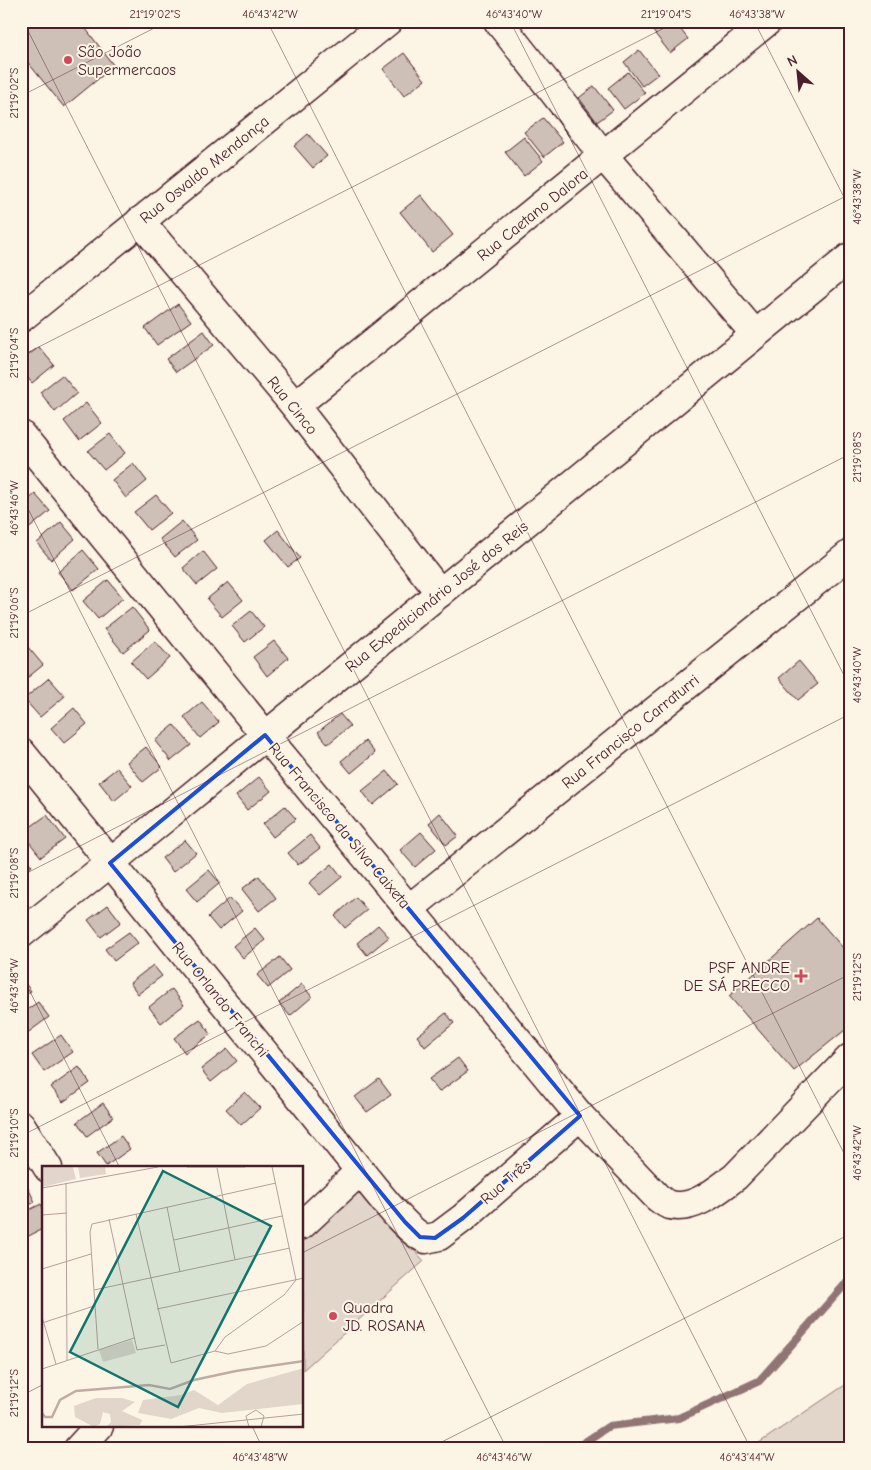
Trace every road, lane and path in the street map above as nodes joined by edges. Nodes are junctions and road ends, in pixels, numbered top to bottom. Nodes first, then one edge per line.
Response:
1 (388, 21) edge
2 (498, 21) edge
3 (768, 21) edge
4 (603, 155) junction
5 (140, 220) junction
6 (850, 257) edge
7 (21, 318) edge
8 (755, 334) junction
9 (295, 406) junction
10 (21, 435) edge
11 (850, 554) edge
12 (440, 593) junction
13 (264, 735) junction
14 (21, 752) edge
15 (110, 863) junction
16 (410, 908) junction
17 (21, 934) edge
18 (850, 1058) edge
19 (580, 1116) junction
20 (21, 1125) edge
21 (47, 1166) edge
22 (360, 1171) junction
23 (304, 1222) edge
24 (426, 1240) joint
25 (97, 1428) edge
26 (78, 1449) edge

1 - 5 street, Rua Osvaldo Mendonça
2 - 4 street
3 - 4 street, Rua Caetano Dalora
4 - 8 street
4 - 9 street, Rua Caetano Dalora
5 - 7 street, Rua Osvaldo Mendonça
5 - 9 street, Rua Cinco
6 - 8 street, Rua Expedicionário José dos Reis
8 - 12 street, Rua Expedicionário José dos Reis
9 - 12 street, Rua Cinco
10 - 13 street, Rua Francisco da Silva Caixeta
11 - 16 street, Rua Francisco Carraturri
12 - 13 street, Rua Expedicionário José dos Reis
13 - 15 street, Rua Expedicionário José dos Reis
13 - 16 street, Rua Francisco da Silva Caixeta
14 - 15 street, Rua Orlando Franchi
15 - 17 street, Rua Expedicionário José dos Reis
15 - 22 street, Rua Orlando Franchi
16 - 19 street, Rua Francisco da Silva Caixeta
18 - 19 street, Rua Francisco da Silva Caixeta
19 - 24 street, Rua Três
20 - 21 street
22 - 23 street
22 - 24 street, Rua Orlando Franchi
25 - 26 street

